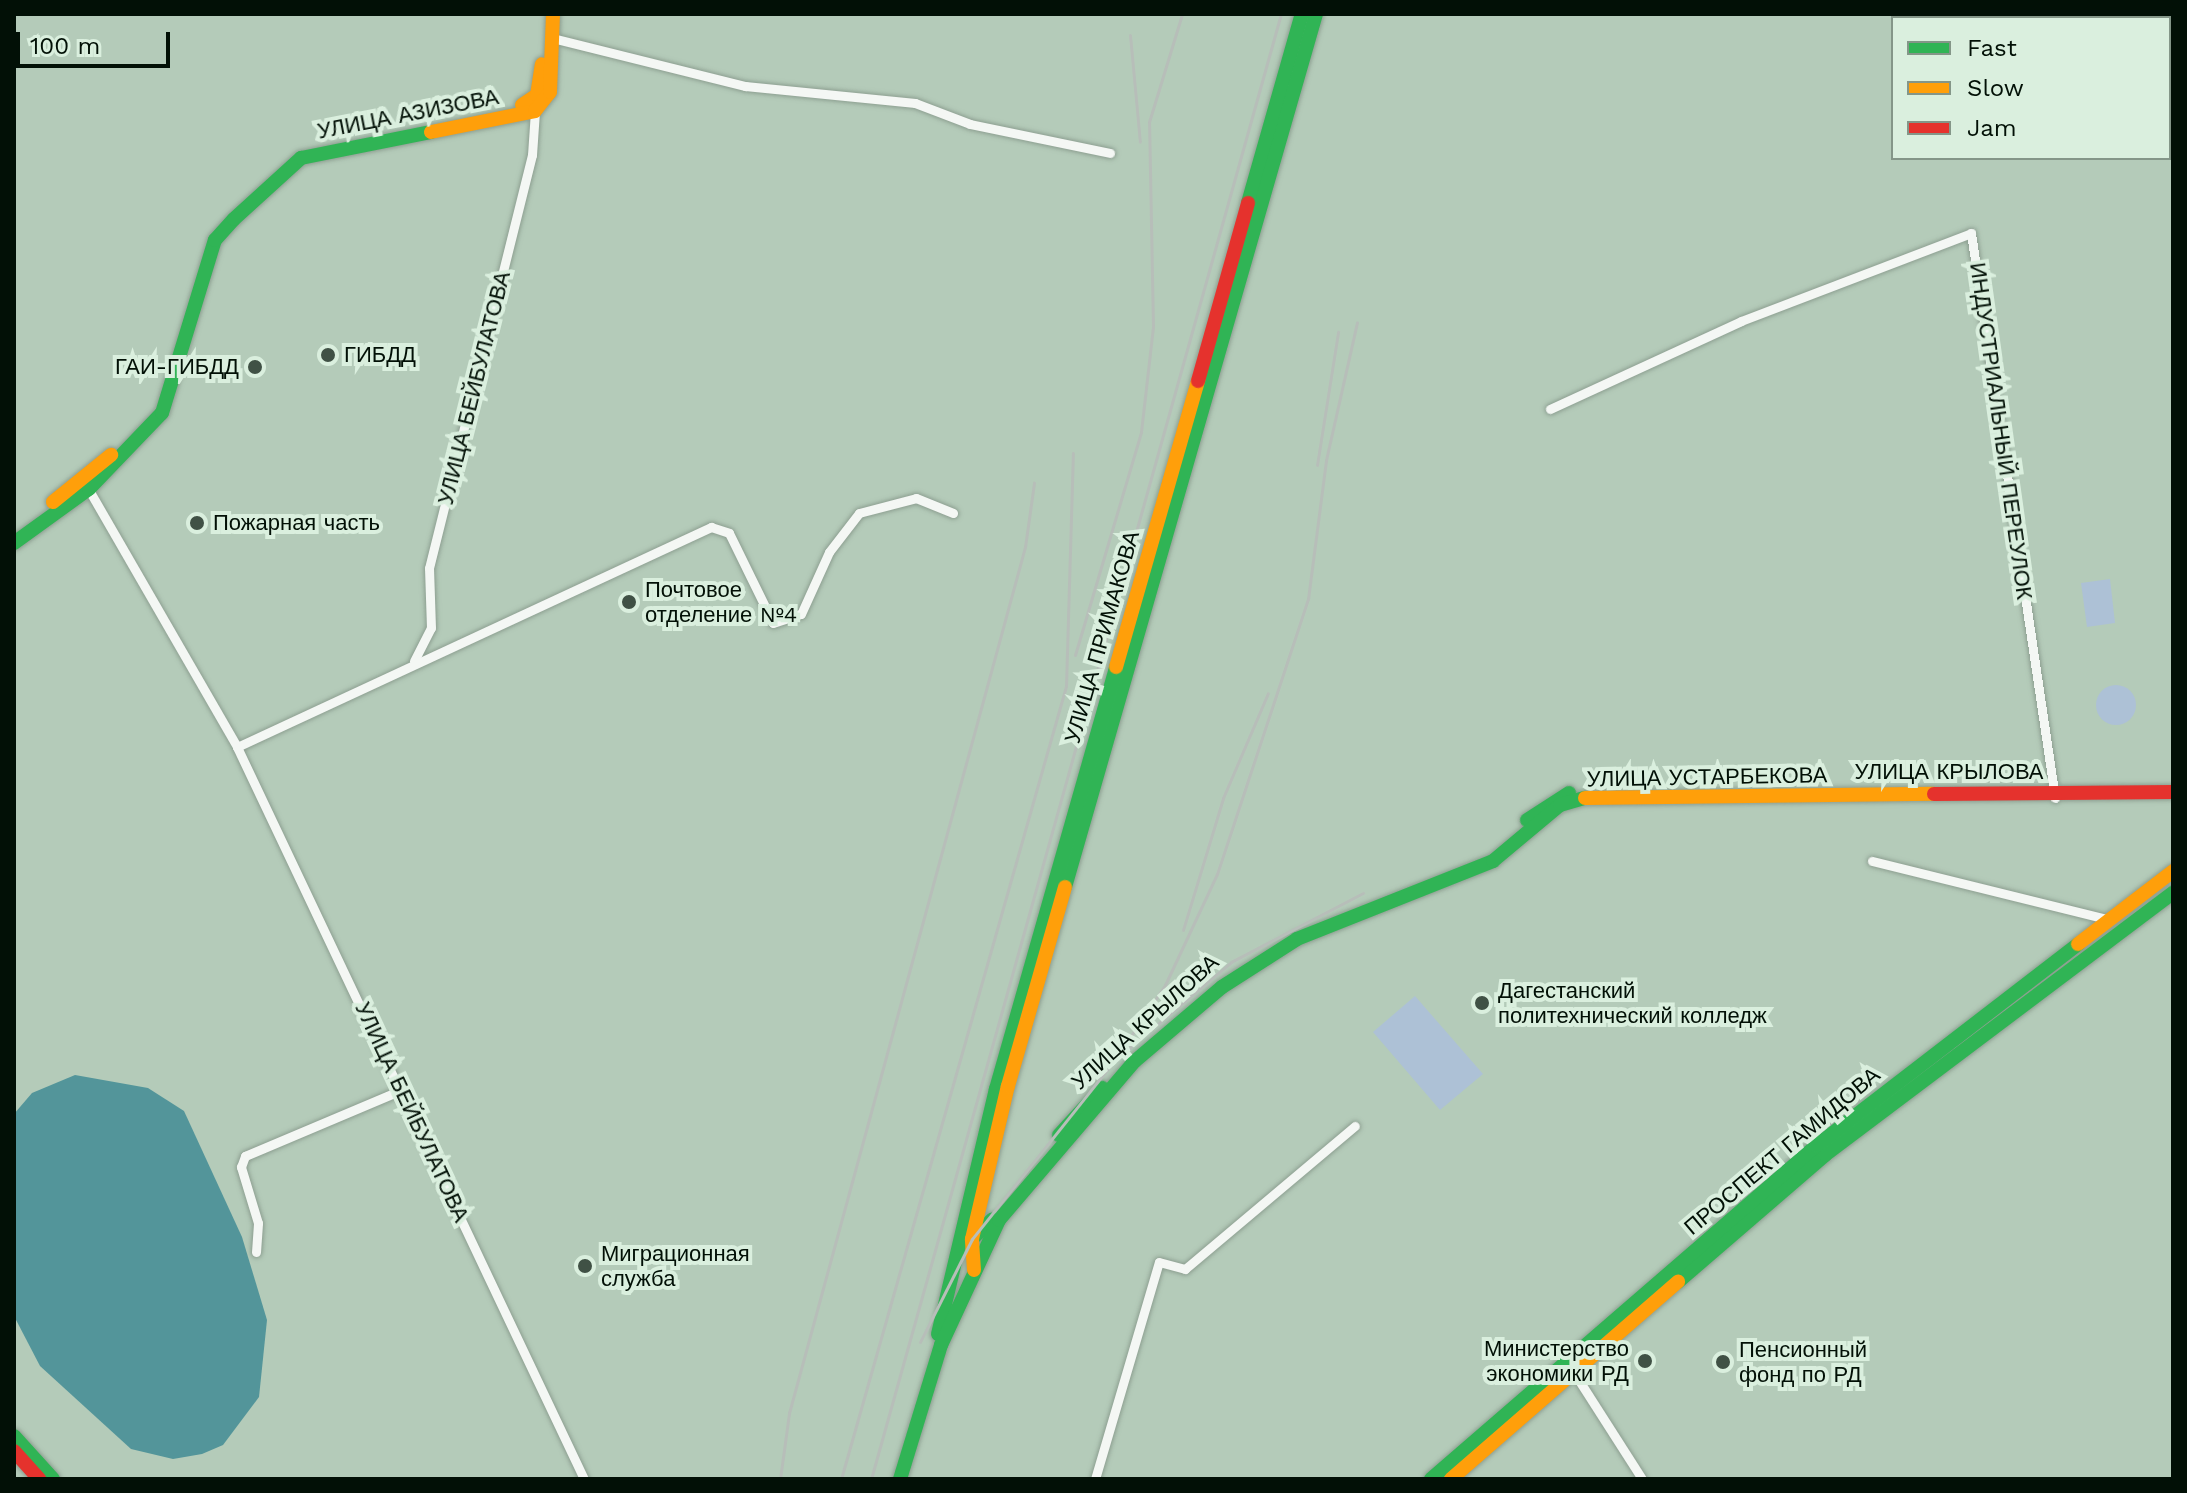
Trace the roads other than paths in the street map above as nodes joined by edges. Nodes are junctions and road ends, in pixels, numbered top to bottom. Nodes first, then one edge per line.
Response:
1 (545, 14) edge
2 (553, 14) edge
3 (1302, 14) edge
4 (1316, 14) edge
5 (552, 38) junction
6 (535, 111) junction
7 (1110, 153) dead end
8 (1550, 409) dead end
9 (86, 485) junction
10 (953, 513) dead end
11 (14, 531) edge
12 (14, 543) edge
13 (414, 661) junction
14 (237, 747) junction
15 (2173, 791) edge
16 (2055, 796) junction
17 (1872, 861) dead end
18 (2173, 871) edge
19 (2173, 893) edge
20 (2107, 919) junction
21 (401, 1090) junction
22 (1355, 1126) dead end
23 (975, 1239) junction
24 (256, 1252) dead end
25 (957, 1266) junction
26 (974, 1272) junction
27 (1562, 1367) junction
28 (1578, 1372) junction
29 (14, 1436) edge
30 (14, 1451) edge
31 (39, 1479) edge
32 (53, 1479) edge
33 (584, 1479) edge
34 (891, 1479) edge
35 (900, 1479) edge
36 (1095, 1479) edge
37 (1431, 1479) edge
38 (1451, 1479) edge
39 (1642, 1479) edge

1 - 9 main road, УЛИЦА АЗИЗОВА
2 - 5 main road
3 - 25 main road, УЛИЦА ПРИМАКОВА
4 - 23 main road, УЛИЦА ПРИМАКОВА
5 - 6 main road
5 - 7 street
6 - 9 main road, УЛИЦА АЗИЗОВА
6 - 13 street, УЛИЦА БЕЙБУЛАТОВА
8 - 16 street, ИНДУСТРИАЛЬНЫЙ ПЕРЕУЛОК
9 - 11 main road, УЛИЦА АЗИЗОВА
9 - 12 main road, УЛИЦА АЗИЗОВА
9 - 14 street, УЛИЦА БЕЙБУЛАТОВА
10 - 13 street
13 - 14 street
14 - 21 street, УЛИЦА БЕЙБУЛАТОВА
15 - 16 main road, УЛИЦА КРЫЛОВА
16 - 23 main road, УЛИЦА КРЫЛОВА
16 - 26 main road, УЛИЦА УСТАРБЕКОВА
17 - 20 street
18 - 20 main road, ПРОСПЕКТ ГАМИДОВА
19 - 28 main road, ПРОСПЕКТ ГАМИДОВА
20 - 27 main road, ПРОСПЕКТ ГАМИДОВА
21 - 24 street
21 - 33 street, УЛИЦА БЕЙБУЛАТОВА
22 - 36 street
23 - 25 main road, УЛИЦА КРЫЛОВА
23 - 26 main road
25 - 26 main road
25 - 34 main road
26 - 35 main road, УЛИЦА УСТАРБЕКОВА
27 - 28 street
27 - 37 main road, ПРОСПЕКТ ГАМИДОВА
28 - 38 main road, ПРОСПЕКТ ГАМИДОВА
28 - 39 street
29 - 32 main road
30 - 31 main road

